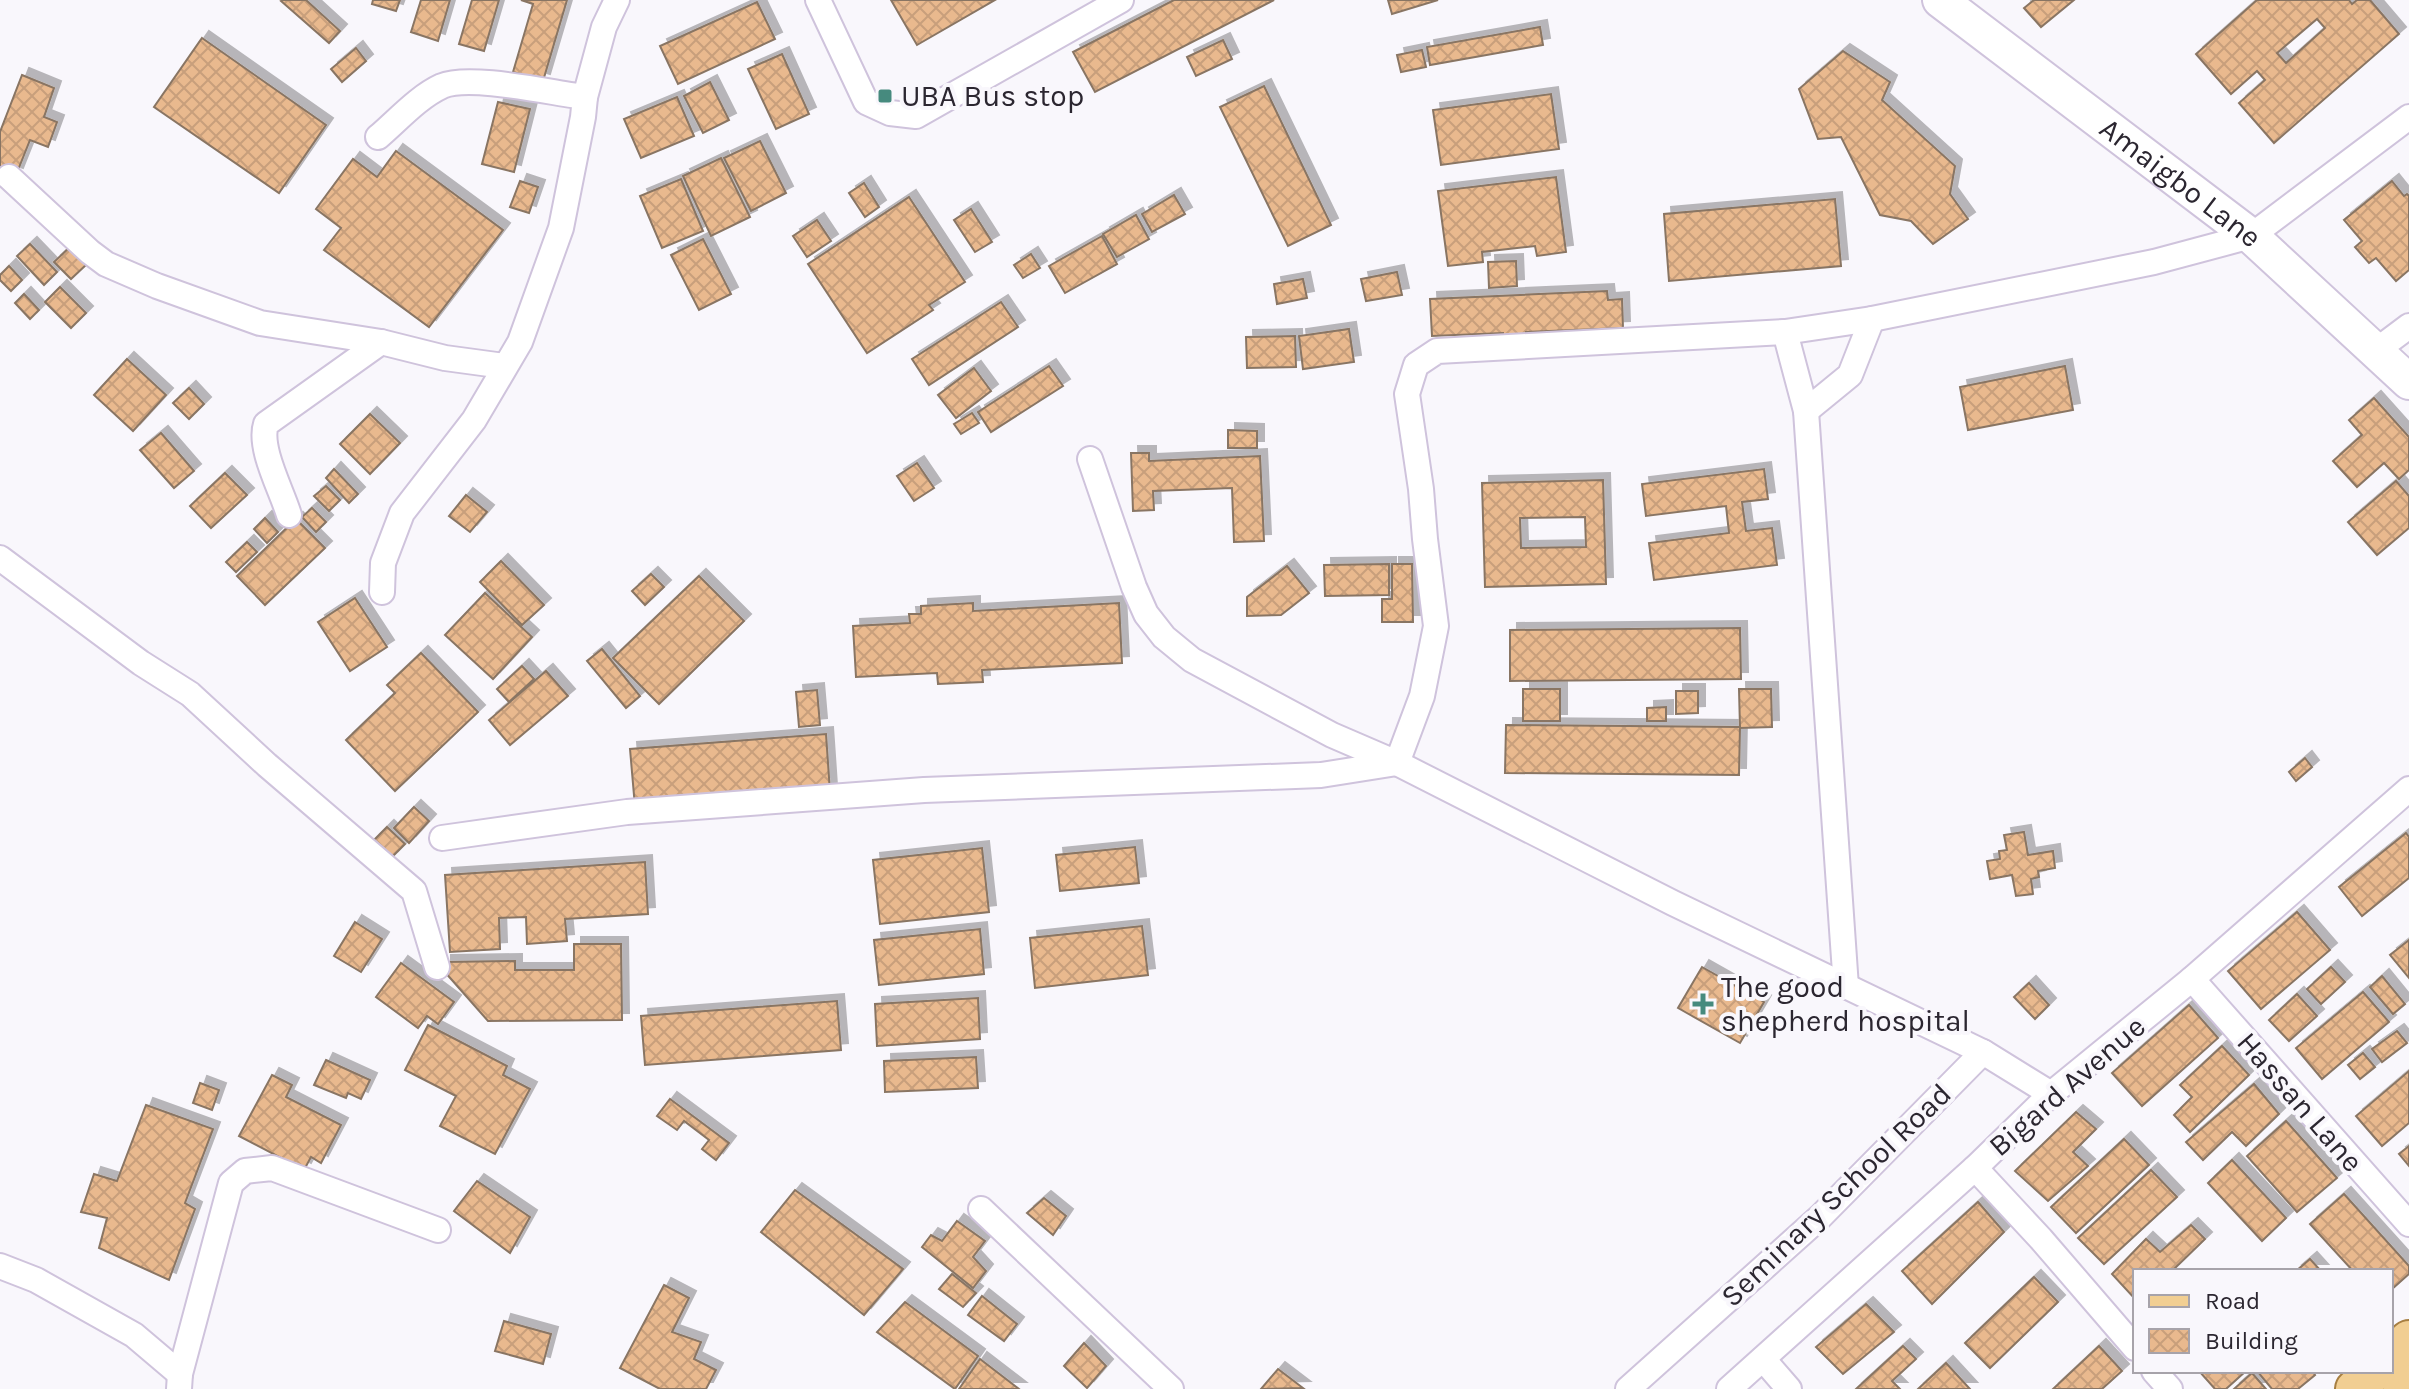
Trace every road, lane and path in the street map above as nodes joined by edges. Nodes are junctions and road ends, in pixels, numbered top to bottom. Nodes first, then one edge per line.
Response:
1 (617, 0) edge
2 (818, 0) edge
3 (1121, 0) edge
4 (1940, 0) edge
5 (585, 97) junction
6 (2409, 117) edge
7 (378, 137) dead end
8 (9, 177) dead end
9 (2251, 236) junction
10 (1872, 319) junction
11 (2409, 326) edge
12 (1785, 332) junction
13 (381, 342) junction
14 (2377, 350) junction
15 (504, 366) junction
16 (2409, 382) edge
17 (1806, 411) junction
18 (1090, 459) dead end
19 (289, 515) dead end
20 (0, 558) edge
21 (382, 592) dead end
22 (1397, 763) junction
23 (2409, 789) edge
24 (442, 838) dead end
25 (437, 967) dead end
26 (2192, 979) junction
27 (1846, 987) junction
28 (1983, 1052) junction
29 (2051, 1094) junction
30 (1975, 1168) junction
31 (981, 1209) dead end
32 (2409, 1224) edge
33 (438, 1230) dead end
34 (0, 1266) edge
35 (2409, 1340) edge
36 (2133, 1346) edge
37 (2393, 1354) edge
38 (1763, 1359) junction
39 (2156, 1373) edge
40 (2373, 1373) edge
41 (180, 1382) edge
42 (2409, 1384) edge
43 (1171, 1389) edge
44 (1628, 1389) edge
45 (1729, 1389) edge
46 (1789, 1389) edge
47 (2170, 1389) edge
48 (2355, 1389) edge
49 (2403, 1389) edge

1 - 5 street
2 - 3 street
4 - 9 main road, Amaigbo Lane
5 - 7 street
5 - 15 street
6 - 9 street
8 - 13 street
9 - 10 street
9 - 14 main road, Amaigbo Lane
10 - 12 street
10 - 17 street
11 - 14 street
12 - 17 street
12 - 22 street
13 - 15 street
13 - 19 street
14 - 16 main road, Amaigbo Lane
15 - 21 street
17 - 27 street
18 - 22 street
20 - 25 street
22 - 24 street
22 - 27 street
23 - 26 street, Bigard Avenue
26 - 29 street, Bigard Avenue
26 - 32 street, Hassan Lane
27 - 28 street
28 - 29 street
28 - 44 street, Seminary School Road
29 - 30 street, Bigard Avenue
30 - 36 street
30 - 38 street, Bigard Avenue
31 - 43 street
33 - 41 street
34 - 41 street
35 - 37 main road
38 - 45 street, Bigard Avenue
38 - 46 street
39 - 47 street
40 - 48 main road
42 - 49 main road

